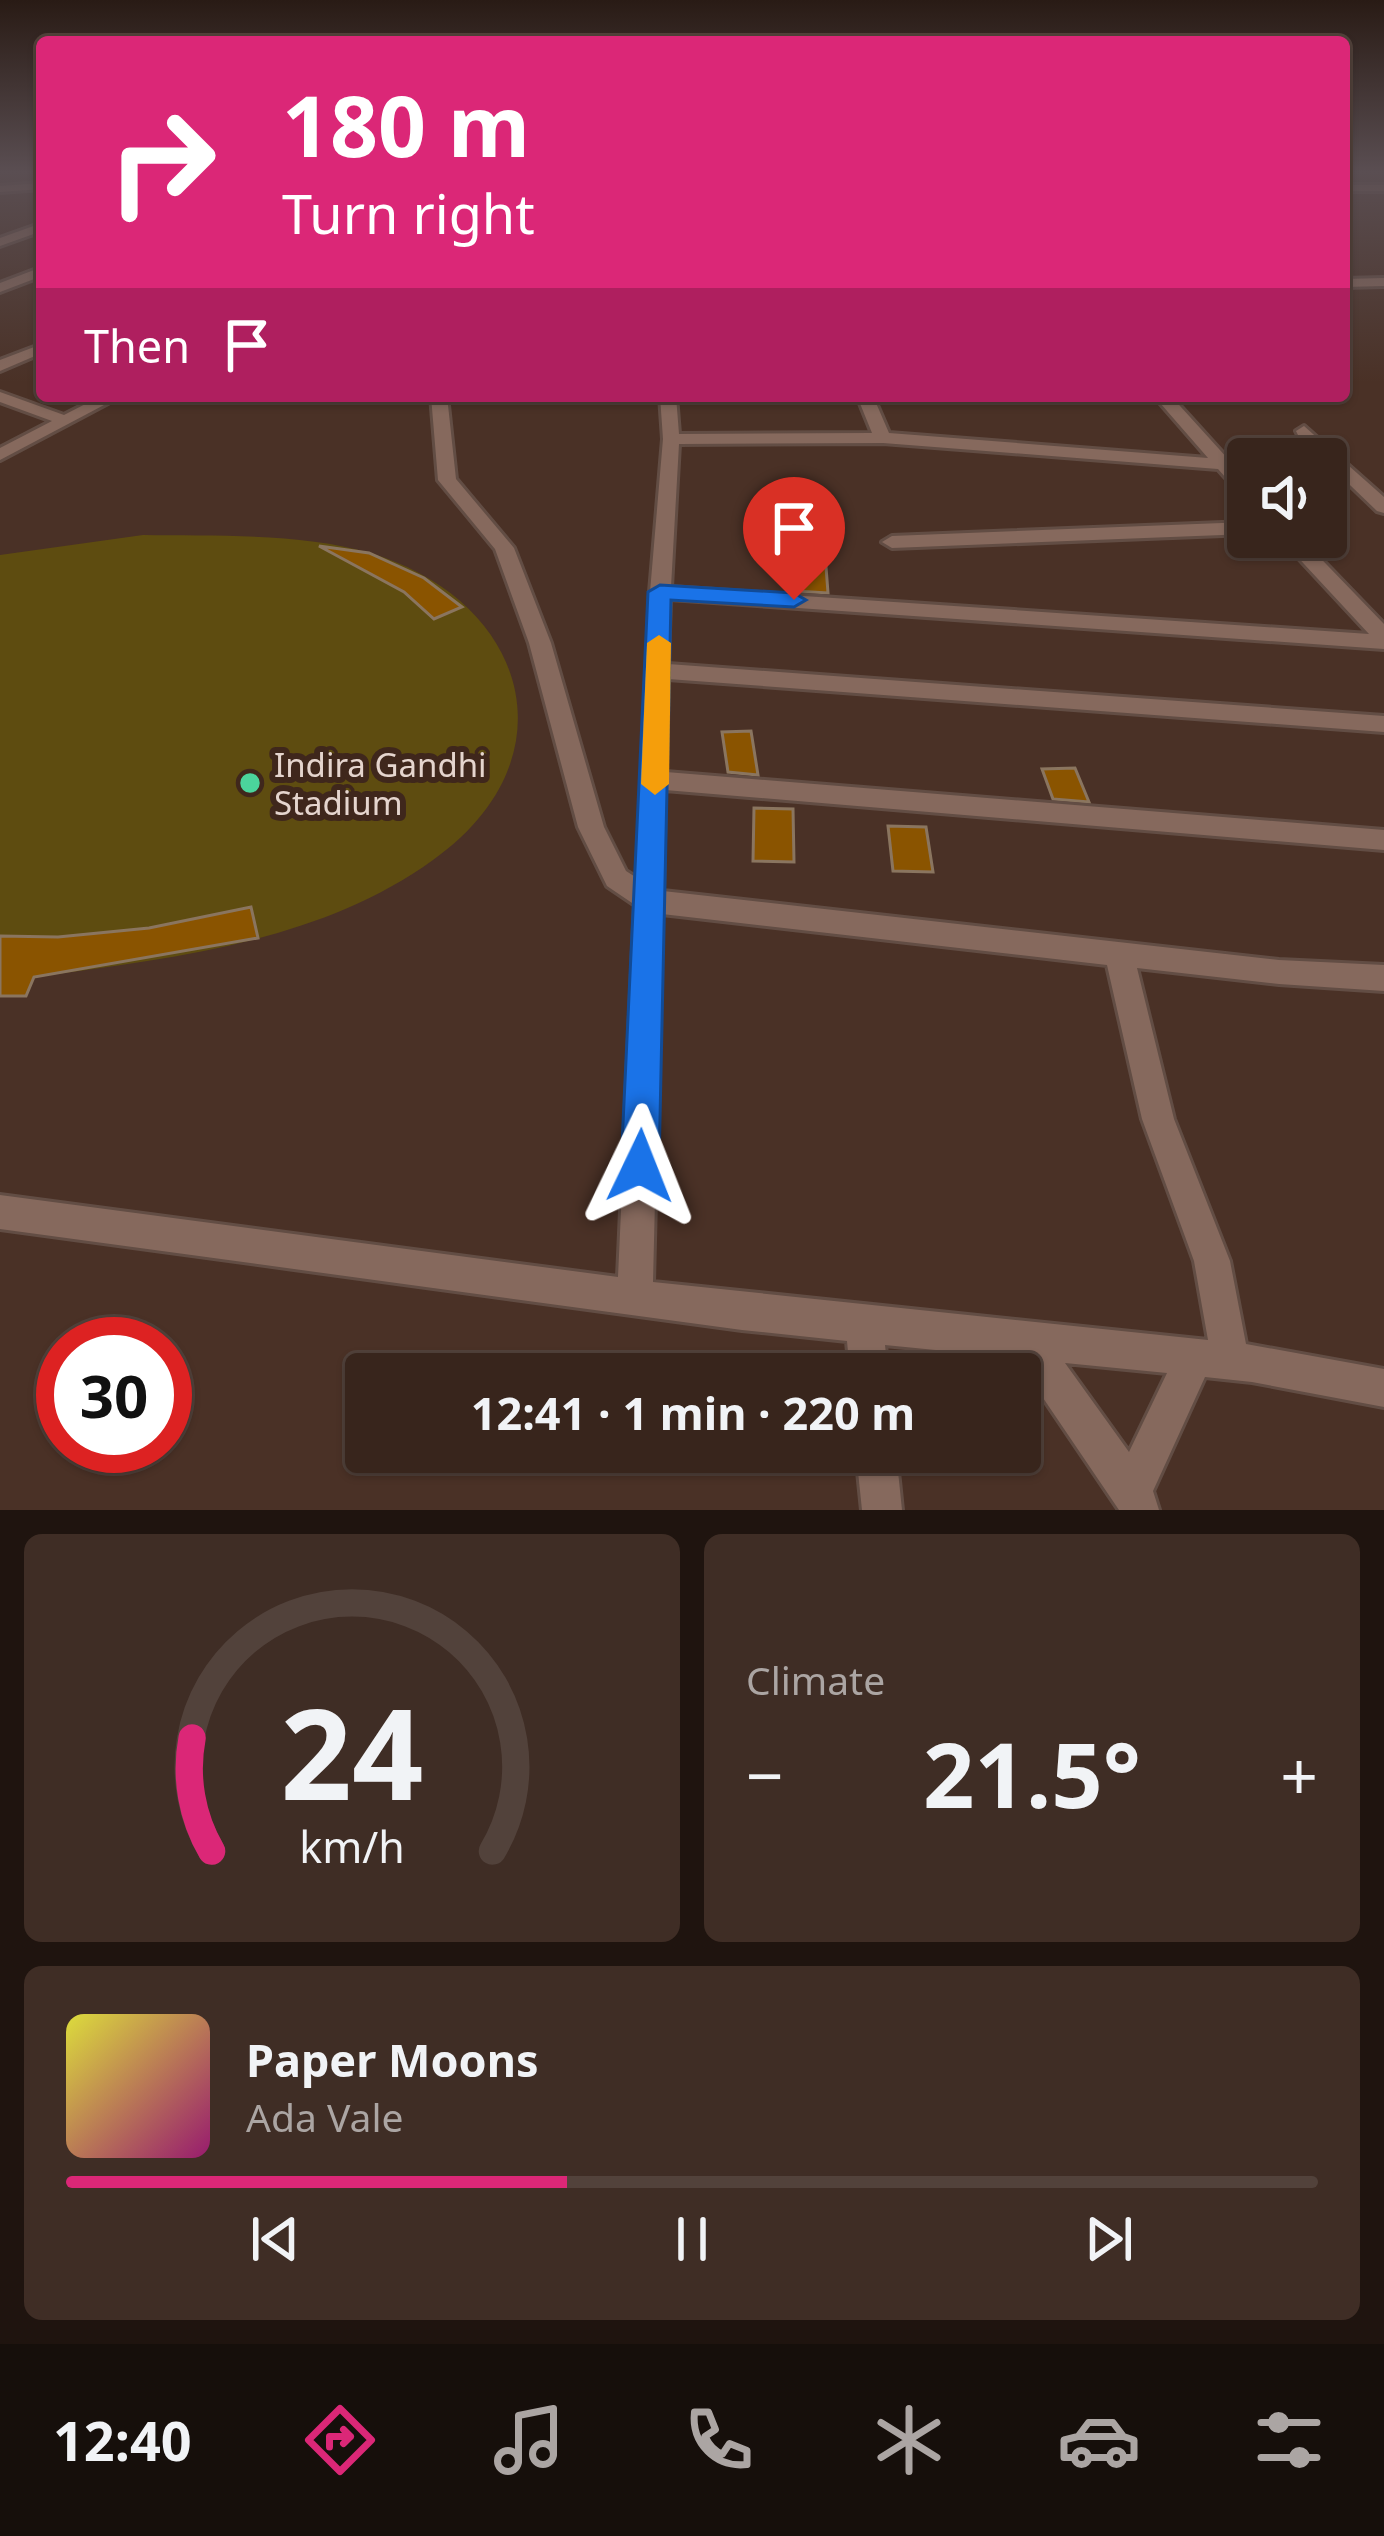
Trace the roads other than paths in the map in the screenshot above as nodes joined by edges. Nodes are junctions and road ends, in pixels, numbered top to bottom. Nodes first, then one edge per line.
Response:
1 (36, 273) edge
2 (1384, 282) edge
3 (1350, 283) edge
4 (0, 288) edge
5 (36, 351) edge
6 (0, 366) edge
7 (0, 397) edge
8 (102, 402) edge
9 (440, 402) edge
10 (668, 402) edge
11 (868, 402) edge
12 (1167, 402) edge
13 (66, 421) junction
14 (1304, 430) dead end
15 (883, 438) junction
16 (671, 439) junction
17 (0, 455) edge
18 (1223, 464) junction
19 (1227, 468) edge
20 (1384, 507) edge
21 (1227, 529) edge
22 (892, 542) dead end
23 (1308, 558) edge
24 (660, 592) junction
25 (1384, 640) edge
26 (658, 671) junction
27 (1384, 724) edge
28 (656, 780) junction
29 (1384, 840) edge
30 (650, 902) junction
31 (1118, 954) junction
32 (1384, 978) edge
33 (0, 1212) edge
34 (635, 1298) junction
35 (864, 1323) junction
36 (1024, 1337) junction
37 (867, 1353) edge
38 (1212, 1359) junction
39 (1384, 1388) edge
40 (878, 1473) edge
41 (1136, 1500) edge
42 (882, 1510) edge

1 - 4 street
2 - 3 street
5 - 6 street
7 - 13 street
8 - 13 street
9 - 30 street
10 - 16 street
11 - 15 street
12 - 18 street
13 - 17 street
14 - 20 street
15 - 16 street
15 - 18 street
16 - 24 street
18 - 19 street
21 - 22 street
23 - 25 street
24 - 25 street
24 - 26 street
26 - 27 street
26 - 28 street
28 - 29 street
28 - 30 street
30 - 31 street
30 - 34 street
31 - 32 street
31 - 38 street
33 - 34 street
34 - 35 street
35 - 36 street
35 - 37 street
36 - 38 street
36 - 41 street
38 - 39 street
38 - 41 street
40 - 42 street

